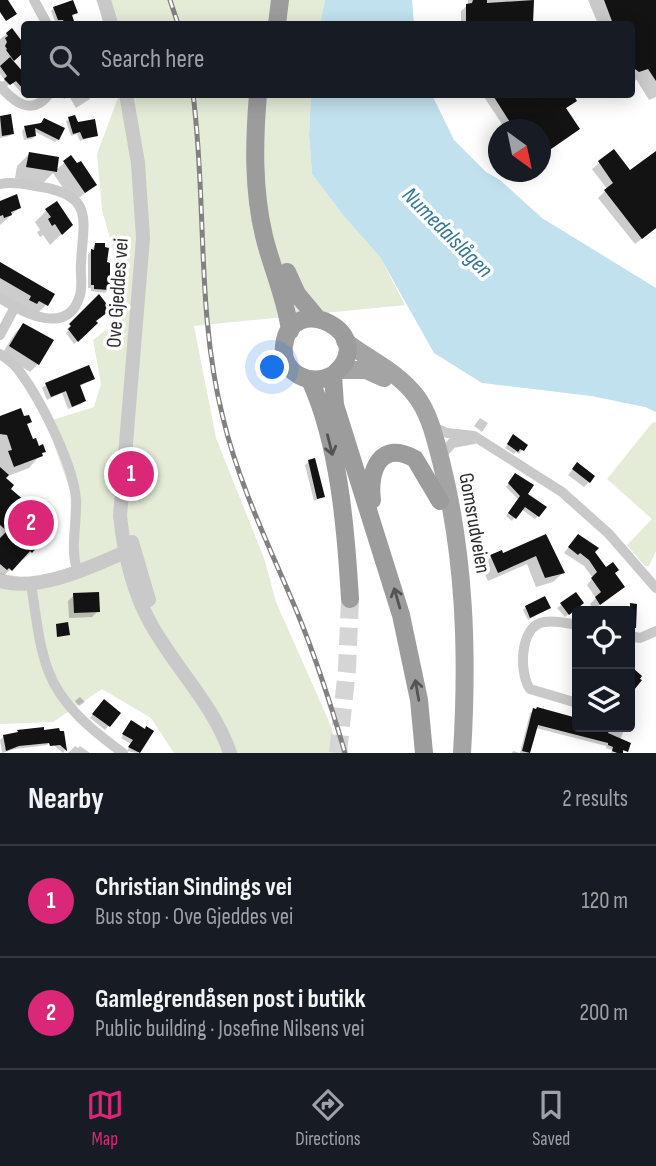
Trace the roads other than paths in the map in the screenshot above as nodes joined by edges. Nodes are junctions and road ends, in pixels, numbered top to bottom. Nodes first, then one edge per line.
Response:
1 (34, 0) edge
2 (104, 0) edge
3 (268, 0) edge
4 (279, 0) edge
5 (595, 0) edge
6 (45, 21) edge
7 (110, 21) edge
8 (266, 21) edge
9 (277, 21) edge
10 (603, 21) edge
11 (0, 86) edge
12 (43, 98) edge
13 (127, 98) edge
14 (258, 98) edge
15 (270, 98) edge
16 (0, 184) edge
17 (0, 298) edge
18 (15, 307) junction
19 (317, 318) junction
20 (290, 331) junction
21 (0, 335) edge
22 (345, 341) junction
23 (0, 354) edge
24 (335, 373) junction
25 (310, 380) junction
26 (431, 426) junction
27 (476, 438) junction
28 (440, 457) junction
29 (440, 501) junction
30 (379, 541) junction
31 (129, 556) junction
32 (77, 570) junction
33 (0, 581) edge
34 (31, 585) junction
35 (656, 588) edge
36 (350, 599) tunnel mouth
37 (572, 625) edge
38 (656, 631) edge
39 (635, 637) edge
40 (572, 703) edge
41 (122, 753) edge
42 (230, 753) edge
43 (424, 753) edge
44 (452, 753) edge
45 (462, 753) edge

1 - 6 street
2 - 7 street
3 - 8 highway
4 - 9 highway
5 - 10 street
11 - 12 street
13 - 31 street, Ove Gjeddes vei
14 - 20 highway
15 - 19 highway
16 - 18 street
17 - 18 street
18 - 21 street
19 - 20 highway
19 - 22 highway
20 - 25 highway
22 - 24 highway
22 - 26 main road, Gomsrudveien
23 - 32 street
24 - 25 highway
24 - 29 main road, Gomsrudveien
24 - 30 highway
25 -> 36 highway
26 - 27 street
26 - 28 main road, Gomsrudveien
27 - 28 street
27 - 35 street
28 - 45 main road, Gomsrudveien
29 - 30 highway
29 - 44 main road, Gomsrudveien
43 -> 30 highway
31 - 32 street
31 - 42 street, Ove Gjeddes vei
32 - 34 street
33 - 34 street
34 - 41 street
37 - 40 street
38 - 39 street

